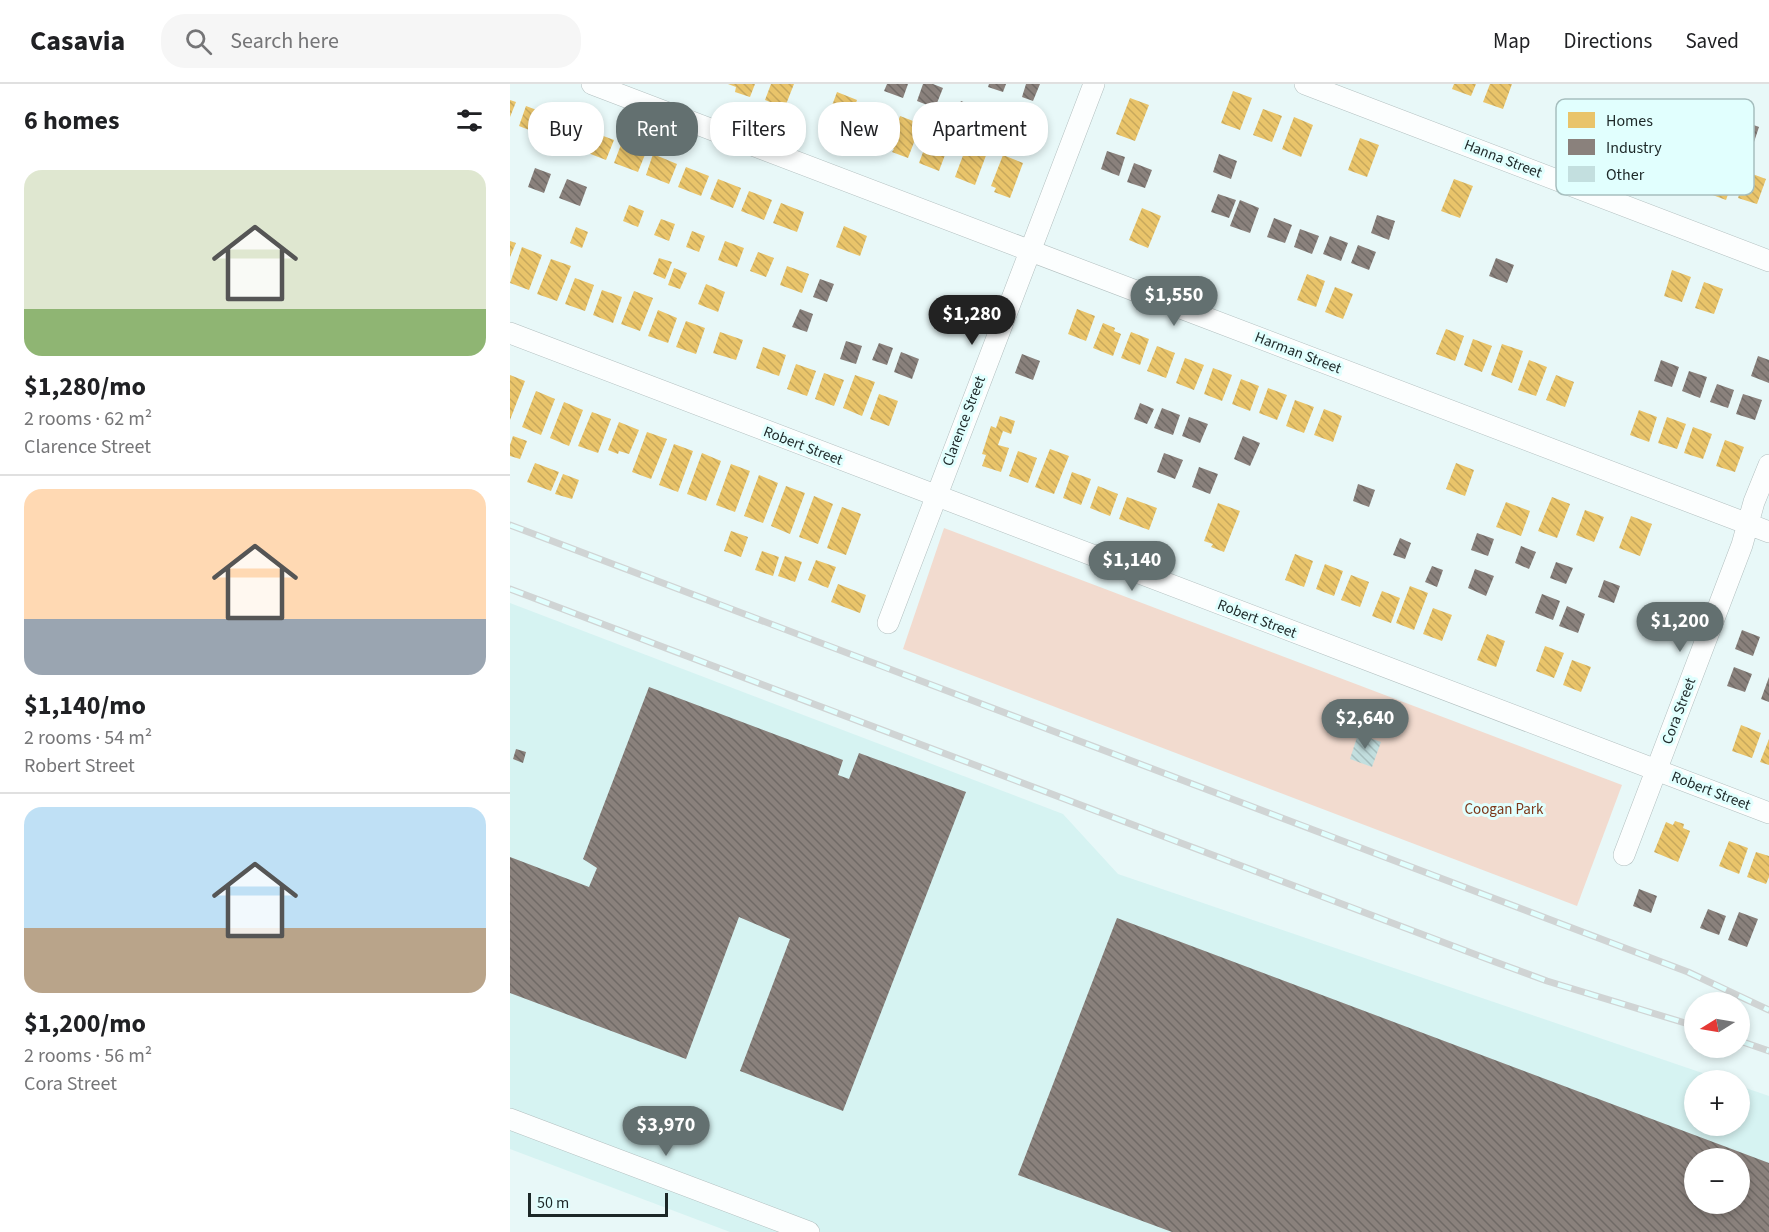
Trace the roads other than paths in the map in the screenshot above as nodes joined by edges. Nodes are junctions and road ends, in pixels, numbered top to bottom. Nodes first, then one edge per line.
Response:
1 (592, 84) edge
2 (1094, 84) edge
3 (1305, 84) edge
4 (1556, 180) edge
5 (1596, 195) edge
6 (1029, 251) junction
7 (1769, 261) edge
8 (510, 333) edge
9 (1769, 465) edge
10 (936, 497) junction
11 (1747, 524) junction
12 (1769, 532) edge
13 (888, 623) dead end
14 (1656, 770) junction
15 (1769, 813) edge
16 (1624, 855) dead end
17 (510, 1119) edge
18 (809, 1232) edge

1 - 6 street, Harman Street
2 - 6 street, Clarence Street
3 - 4 street, Hanna Street
5 - 7 street, Hanna Street
6 - 10 street, Clarence Street
6 - 11 street, Harman Street
8 - 10 street, Robert Street
9 - 11 street, Cora Street
10 - 13 street, Clarence Street
10 - 14 street, Robert Street
11 - 12 street, Harman Street
11 - 14 street, Cora Street
14 - 15 street, Robert Street
14 - 16 street, Cora Street
17 - 18 street

